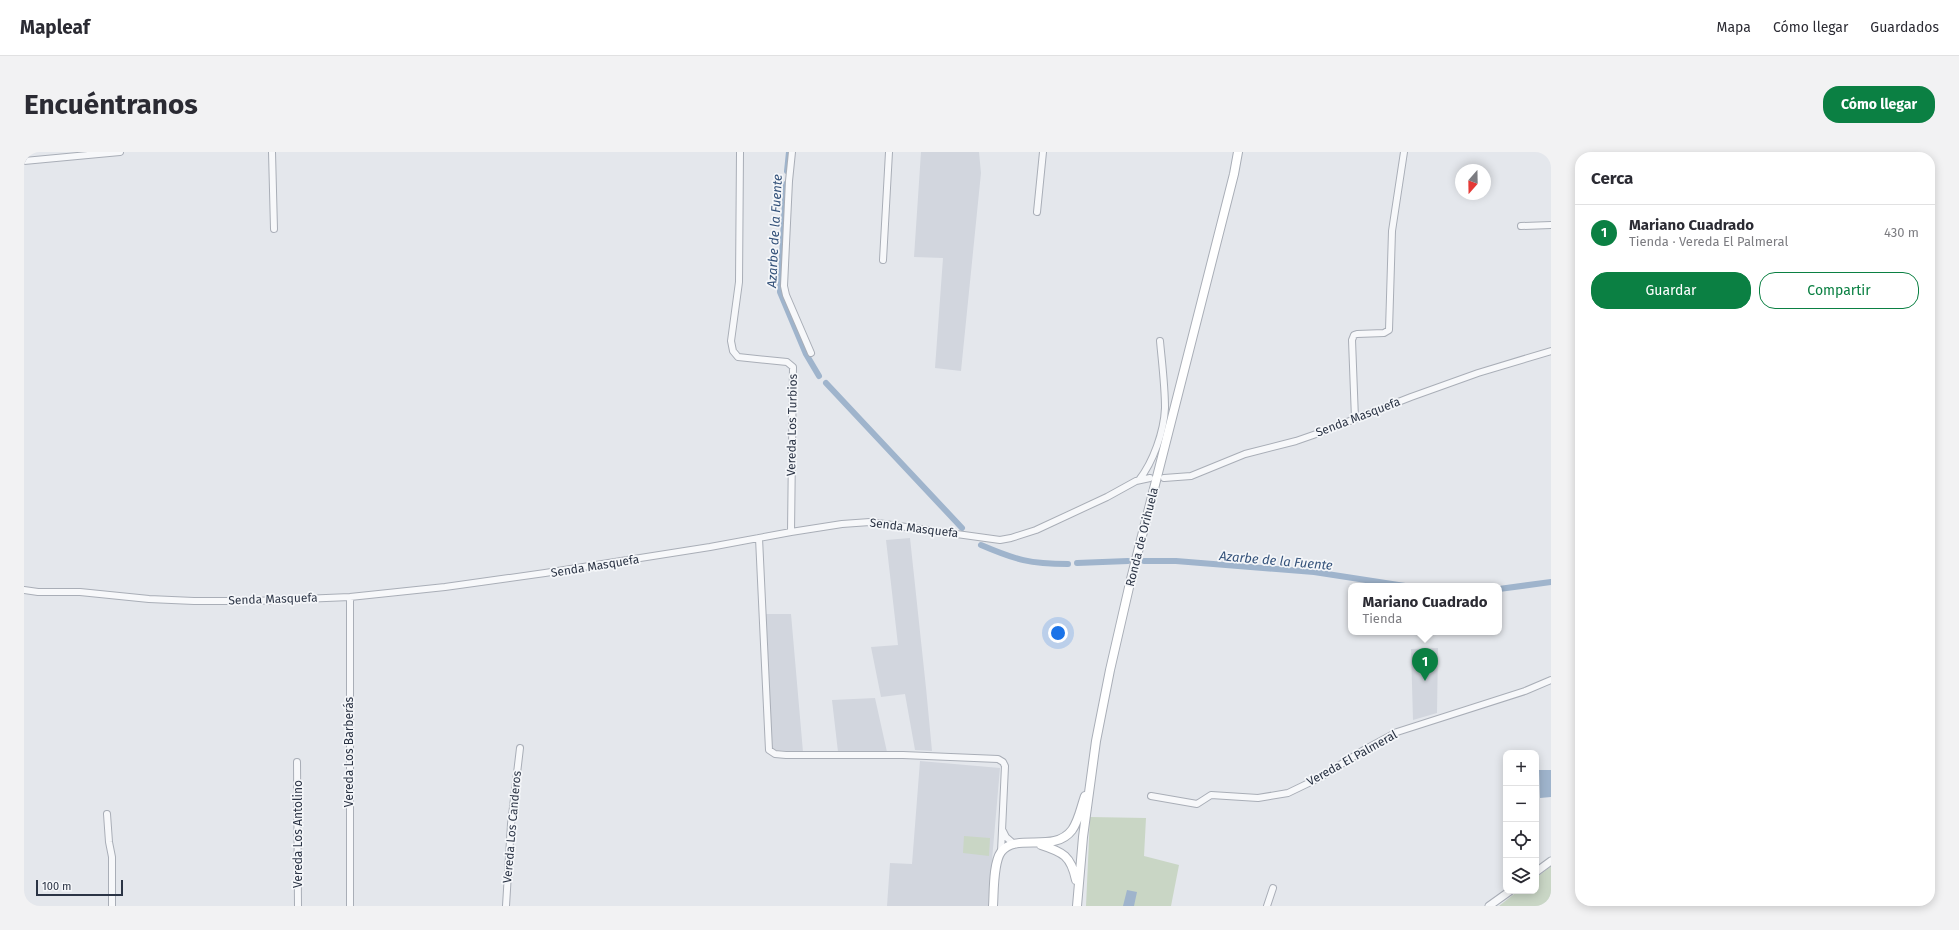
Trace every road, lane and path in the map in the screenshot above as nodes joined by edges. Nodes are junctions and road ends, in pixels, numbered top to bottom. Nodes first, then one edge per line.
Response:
1 (120, 152) edge
2 (272, 152) edge
3 (740, 152) edge
4 (792, 152) edge
5 (889, 152) edge
6 (1042, 152) edge
7 (1238, 152) edge
8 (1242, 152) edge
9 (1404, 152) edge
10 (24, 161) edge
11 (1234, 174) junction
12 (1037, 212) dead end
13 (1551, 225) edge
14 (1520, 226) dead end
15 (274, 229) dead end
16 (882, 260) dead end
17 (1160, 341) dead end
18 (1551, 351) edge
19 (811, 353) dead end
20 (1356, 419) junction
21 (1150, 478) dead end
22 (1164, 478) dead end
23 (1139, 480) junction
24 (791, 532) junction
25 (759, 538) junction
26 (24, 590) edge
27 (350, 597) junction
28 (1551, 680) edge
29 (520, 748) dead end
30 (297, 762) dead end
31 (1092, 776) junction
32 (1151, 796) dead end
33 (107, 814) dead end
34 (1002, 827) junction
35 (1014, 844) junction
36 (1036, 844) junction
37 (1001, 852) junction
38 (1551, 861) edge
39 (1539, 870) edge
40 (1078, 887) junction
41 (1273, 888) dead end
42 (1506, 894) edge
43 (112, 906) edge
44 (298, 906) edge
45 (350, 906) edge
46 (506, 906) edge
47 (993, 906) edge
48 (1077, 906) edge
49 (1267, 906) edge
50 (1489, 906) edge

1 - 10 street
2 - 15 street
3 - 24 street, Vereda Los Turbios
4 - 19 street
5 - 16 street
6 - 12 street
7 - 11 main road, Ronda de Orihuela
8 - 11 main road, Ronda de Orihuela
9 - 20 street
11 - 31 main road, Ronda de Orihuela
13 - 14 street
17 - 23 street
18 - 20 street, Senda Masquefa
20 - 22 street, Senda Masquefa
21 - 23 street, Senda Masquefa
23 - 24 street, Senda Masquefa
24 - 25 street, Senda Masquefa
25 - 27 street, Senda Masquefa
25 - 34 street
26 - 27 street, Senda Masquefa
27 - 45 street, Vereda Los Barberás
28 - 32 street, Vereda El Palmeral
29 - 46 street, Vereda Los Canderos
30 - 44 street, Vereda Los Antolino
31 - 36 main road
31 - 40 main road, Ronda de Orihuela
33 - 43 street
34 - 35 street
34 - 37 street
35 - 36 main road
35 - 37 main road
36 - 40 main road
37 - 47 main road
38 - 39 street
40 - 48 main road, Ronda de Orihuela
41 - 49 street
42 - 50 street

